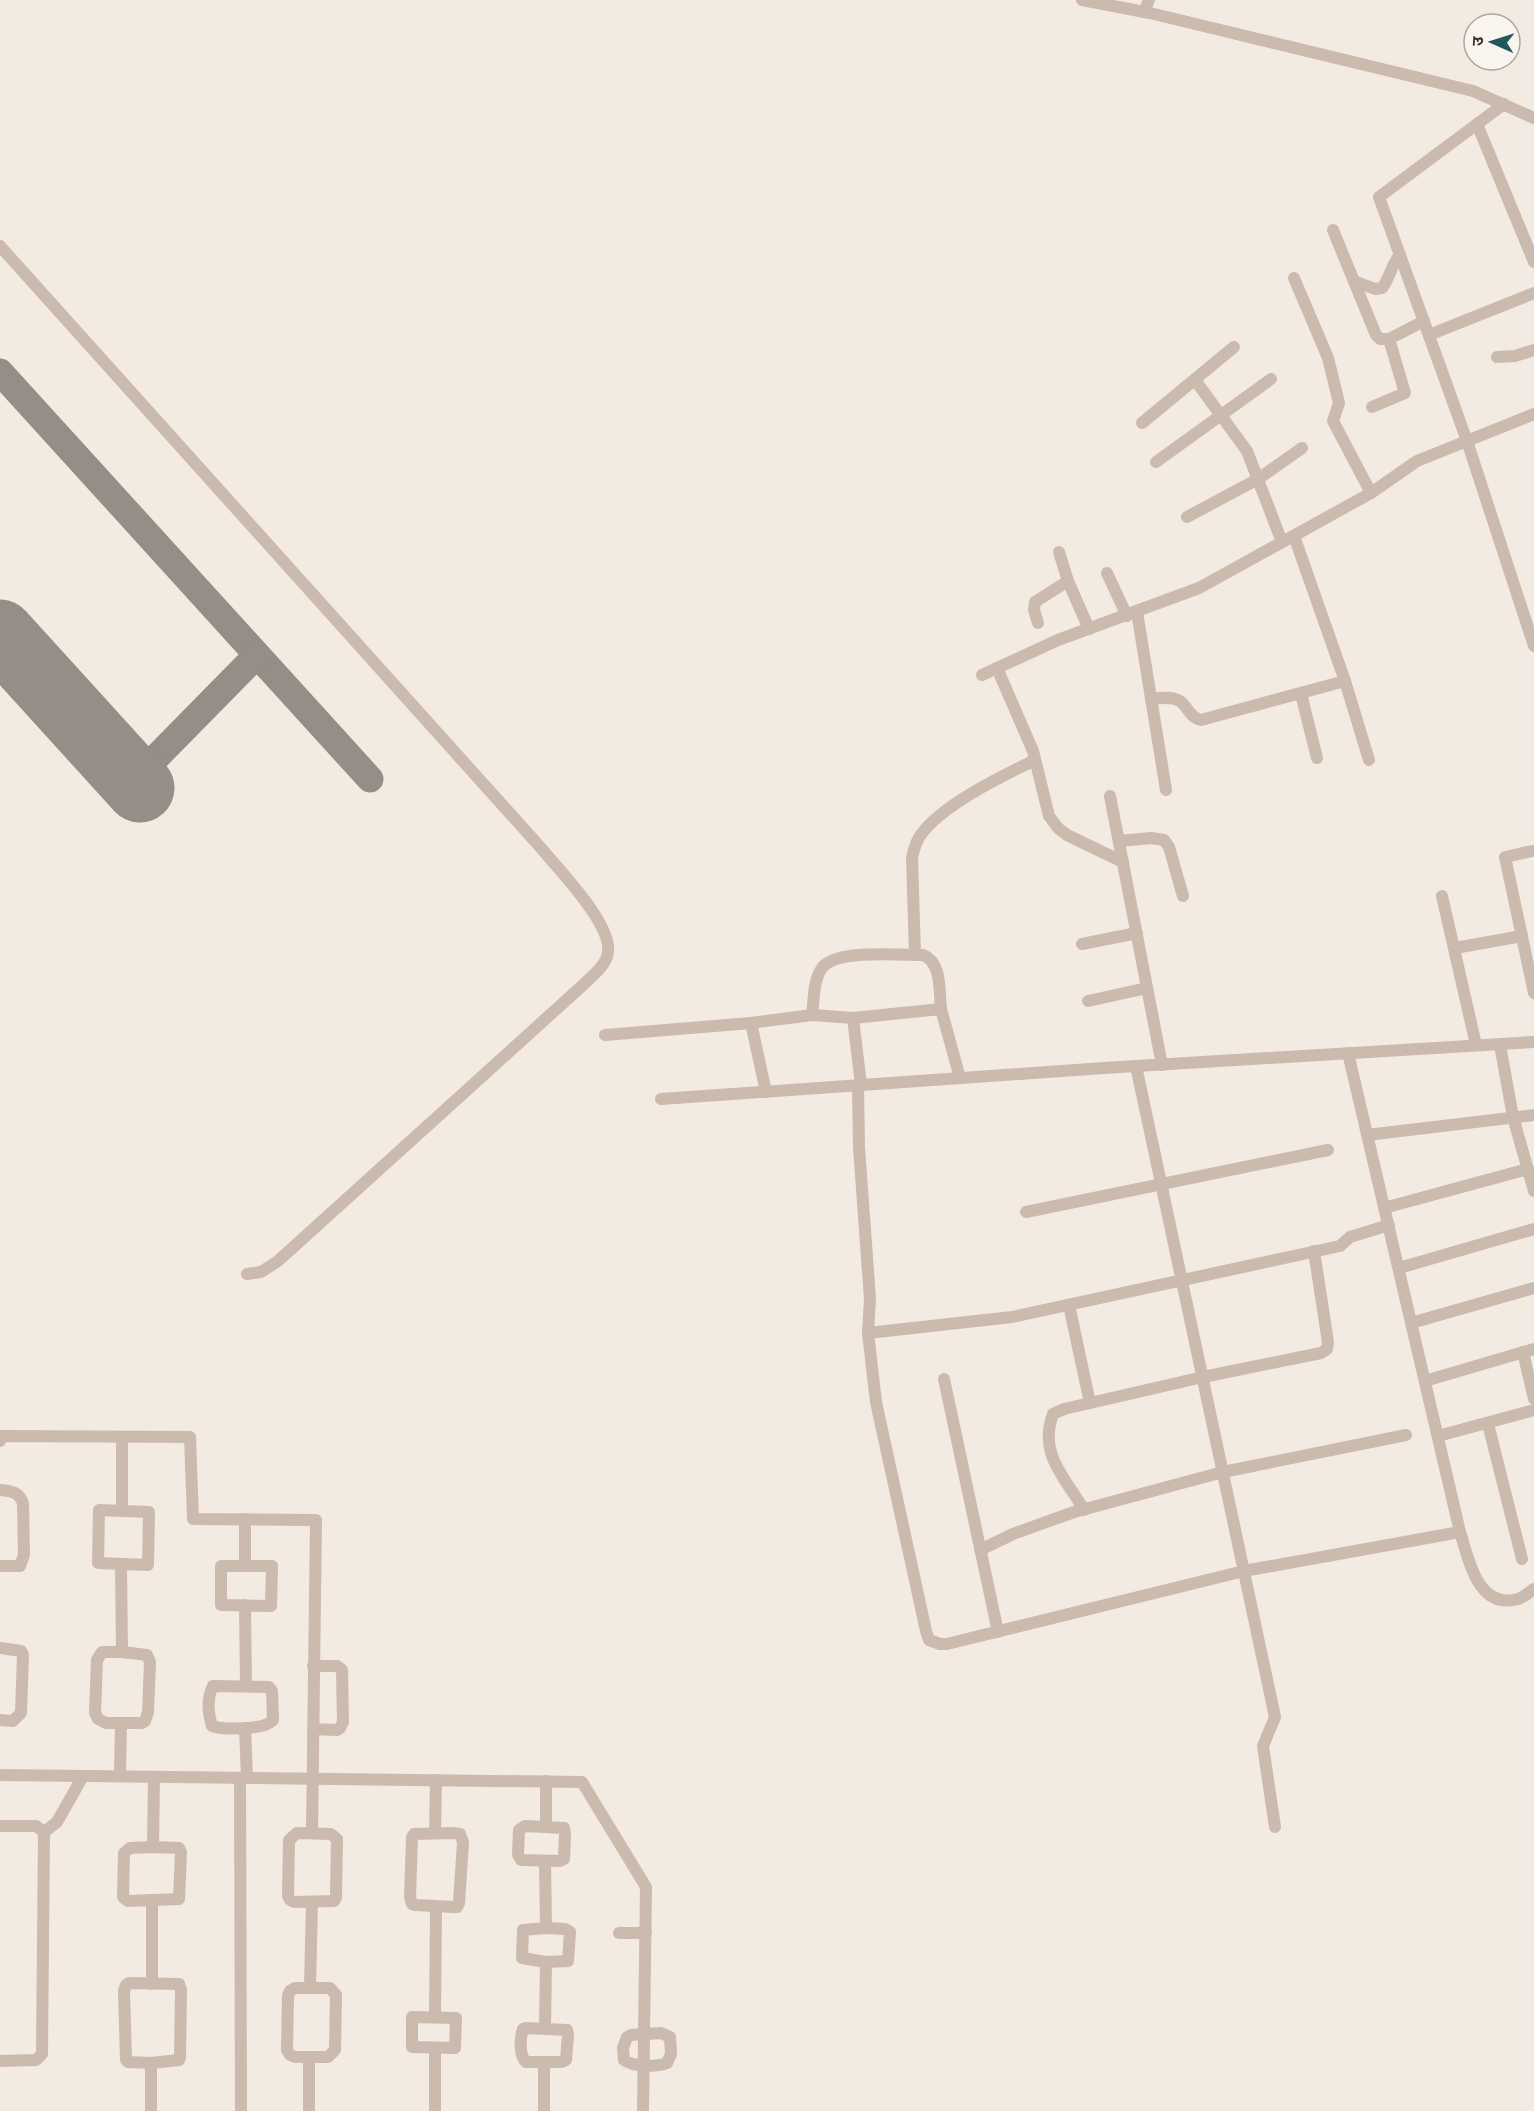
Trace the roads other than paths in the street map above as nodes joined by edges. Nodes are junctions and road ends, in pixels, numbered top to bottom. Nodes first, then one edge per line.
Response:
1 (1082, 0) edge
2 (1147, 6) edge
3 (1504, 104) junction
4 (1534, 118) edge
5 (1476, 124) junction
6 (1332, 230) dead end
7 (0, 246) edge
8 (1400, 255) junction
9 (1534, 262) edge
10 (1294, 278) dead end
11 (1354, 281) junction
12 (1534, 293) edge
13 (1424, 321) junction
14 (1429, 335) junction
15 (1389, 339) junction
16 (1234, 347) dead end
17 (1534, 350) edge
18 (1497, 357) dead end
19 (1271, 379) dead end
20 (1195, 380) junction
21 (1372, 407) dead end
22 (1534, 414) edge
23 (1222, 416) junction
24 (1142, 423) dead end
25 (1467, 441) junction
26 (1302, 448) dead end
27 (1156, 462) dead end
28 (1258, 479) junction
29 (1371, 493) junction
30 (1187, 517) dead end
31 (1294, 536) junction
32 (1282, 542) junction
33 (1059, 552) dead end
34 (1107, 573) dead end
35 (1068, 580) junction
36 (1132, 614) junction
37 (1038, 623) dead end
38 (1089, 629) junction
39 (1534, 646) edge
40 (997, 668) junction
41 (982, 675) dead end
42 (1345, 681) junction
43 (1300, 694) junction
44 (1151, 699) junction
45 (1317, 758) dead end
46 (1035, 760) junction
47 (1369, 760) dead end
48 (1166, 790) dead end
49 (1110, 796) dead end
50 (1119, 841) junction
51 (1532, 851) dead end
52 (1123, 862) junction
53 (1183, 896) dead end
54 (1442, 896) dead end
55 (1137, 933) junction
56 (1522, 936) junction
57 (1082, 944) dead end
58 (1455, 948) junction
59 (915, 955) junction
60 (1147, 988) junction
61 (1534, 993) edge
62 (1088, 1001) dead end
63 (941, 1009) junction
64 (812, 1015) junction
65 (854, 1018) junction
66 (751, 1023) junction
67 (605, 1035) dead end
68 (1534, 1042) edge
69 (1500, 1045) junction
70 (1476, 1046) junction
71 (1348, 1053) junction
72 (1162, 1065) junction
73 (1136, 1066) junction
74 (960, 1078) junction
75 (859, 1085) junction
76 (765, 1092) junction
77 (661, 1099) dead end
78 (1534, 1115) edge
79 (1513, 1117) junction
80 (1367, 1135) junction
81 (1328, 1150) dead end
82 (1528, 1168) junction
83 (1161, 1184) junction
84 (1534, 1191) edge
85 (1384, 1208) junction
86 (1026, 1212) dead end
87 (1389, 1225) junction
88 (1534, 1228) edge
89 (1314, 1251) junction
90 (1399, 1268) junction
91 (248, 1274) dead end
92 (1181, 1280) junction
93 (1534, 1288) edge
94 (1069, 1305) junction
95 (1412, 1323) junction
96 (868, 1333) junction
97 (1528, 1350) edge
98 (1203, 1377) junction
99 (944, 1379) dead end
100 (1425, 1381) junction
101 (1534, 1399) edge
102 (1090, 1403) junction
103 (1534, 1410) edge
104 (1488, 1424) junction
105 (1406, 1435) dead end
106 (1438, 1436) junction
107 (122, 1437) junction
108 (0, 1441) edge
109 (1223, 1472) junction
110 (0, 1490) edge
111 (1084, 1509) junction
112 (122, 1511) junction
113 (245, 1520) junction
114 (1460, 1532) junction
115 (980, 1550) junction
116 (1522, 1559) dead end
117 (122, 1564) junction
118 (0, 1566) edge
119 (245, 1566) junction
120 (1244, 1571) junction
121 (1534, 1589) edge
122 (245, 1605) junction
123 (998, 1632) junction
124 (0, 1648) edge
125 (122, 1652) junction
126 (313, 1666) junction
127 (246, 1686) junction
128 (0, 1720) edge
129 (121, 1723) junction
130 (245, 1728) junction
131 (313, 1729) junction
132 (0, 1775) edge
133 (83, 1776) junction
134 (120, 1776) junction
135 (154, 1777) junction
136 (313, 1777) junction
137 (244, 1778) junction
138 (436, 1780) junction
139 (546, 1782) junction
140 (0, 1826) edge
141 (546, 1826) junction
142 (1275, 1827) dead end
143 (44, 1832) junction
144 (312, 1833) junction
145 (435, 1833) junction
146 (153, 1847) junction
147 (545, 1861) junction
148 (152, 1900) junction
149 (312, 1902) junction
150 (436, 1908) junction
151 (546, 1928) junction
152 (619, 1933) dead end
153 (646, 1933) junction
154 (546, 1962) junction
155 (152, 1984) junction
156 (310, 1988) junction
157 (435, 2017) junction
158 (545, 2028) junction
159 (645, 2034) junction
160 (435, 2048) junction
161 (309, 2057) junction
162 (0, 2061) edge
163 (544, 2062) junction
164 (151, 2063) junction
165 (644, 2064) junction
166 (150, 2111) edge
167 (241, 2111) edge
168 (309, 2111) edge
169 (435, 2111) edge
170 (544, 2111) edge
171 (644, 2111) edge

1 - 2 street
2 - 3 street
3 - 4 street
3 - 5 street
5 - 8 street
5 - 9 street
6 - 11 street
7 - 91 street
8 - 11 street
8 - 13 street
10 - 29 street
11 - 15 street
12 - 14 street
13 - 14 street
13 - 15 street
14 - 25 street
15 - 21 street
16 - 20 street
17 - 18 street
19 - 23 street
20 - 23 street
20 - 24 street
22 - 25 street
23 - 27 street
23 - 28 street
25 - 29 street
25 - 39 street
26 - 28 street
28 - 30 street
28 - 32 street
29 - 31 street
31 - 32 street
31 - 42 street
32 - 36 street
33 - 35 street
34 - 36 street
35 - 37 street
35 - 38 street
36 - 38 street
36 - 44 street
38 - 40 street
40 - 41 street
40 - 46 street
42 - 43 street
42 - 47 street
43 - 44 street
43 - 45 street
44 - 48 street
46 - 52 street
46 - 59 street
49 - 50 street
50 - 52 street
50 - 53 street
51 - 56 street
52 - 55 street
54 - 58 street
55 - 57 street
55 - 60 street
56 - 58 street
56 - 61 street
58 - 70 street
59 - 63 street
59 - 64 street
60 - 62 street
60 - 72 street
63 - 65 street
63 - 74 street
64 - 65 street
64 - 66 street
65 - 75 street
66 - 67 street
66 - 76 street
68 - 69 street
69 - 70 street
69 - 79 street
70 - 71 street
71 - 72 street
71 - 80 street
72 - 73 street
73 - 74 street
73 - 83 street
74 - 75 street
75 - 76 street
75 - 96 street
76 - 77 street
78 - 79 street
79 - 80 street
79 - 82 street
80 - 85 street
81 - 83 street
82 - 84 street
82 - 85 street
83 - 86 street
83 - 92 street
85 - 87 street
87 - 89 street
87 - 90 street
88 - 90 street
89 - 92 street
89 - 98 street
90 - 95 street
92 - 94 street
92 - 98 street
93 - 95 street
94 - 96 street
94 - 102 street
95 - 100 street
96 - 123 street
97 - 100 street
97 - 101 street
98 - 102 street
98 - 109 street
99 - 115 street
100 - 106 street
102 - 111 street
103 - 104 street
104 - 106 street
104 - 116 street
105 - 109 street
106 - 114 street
107 - 108 street
107 - 112 street
107 - 113 street
109 - 111 street
109 - 120 street
110 - 118 street
111 - 115 street
112 - 117 street
112 - 117 street
113 - 119 street
113 - 126 street
114 - 120 street
114 - 121 street
115 - 123 street
117 - 125 street
119 - 122 street
119 - 122 street
120 - 123 street
120 - 142 street
122 - 127 street
124 - 128 street
125 - 129 street
125 - 129 street
126 - 131 street
126 - 131 street
127 - 130 street
127 - 130 street
129 - 134 street
130 - 137 street
131 - 136 street
132 - 133 street
133 - 134 street
133 - 143 street
134 - 135 street
135 - 137 street
135 - 146 street
136 - 137 street
136 - 138 street
136 - 144 street
137 - 167 street
138 - 139 street
138 - 145 street
139 - 141 street
139 - 153 street
140 - 143 street
141 - 147 street
141 - 147 street
143 - 162 street
144 - 149 street
144 - 149 street
145 - 150 street
145 - 150 street
146 - 148 street
146 - 148 street
147 - 151 street
148 - 155 street
149 - 156 street
150 - 157 street
151 - 154 street
151 - 154 street
152 - 153 street
153 - 159 street
154 - 158 street
155 - 164 street
155 - 164 street
156 - 161 street
156 - 161 street
157 - 160 street
157 - 160 street
158 - 163 street
158 - 163 street
159 - 165 street
159 - 165 street
159 - 165 street
160 - 169 street
161 - 168 street
163 - 170 street
164 - 166 street
165 - 171 street

